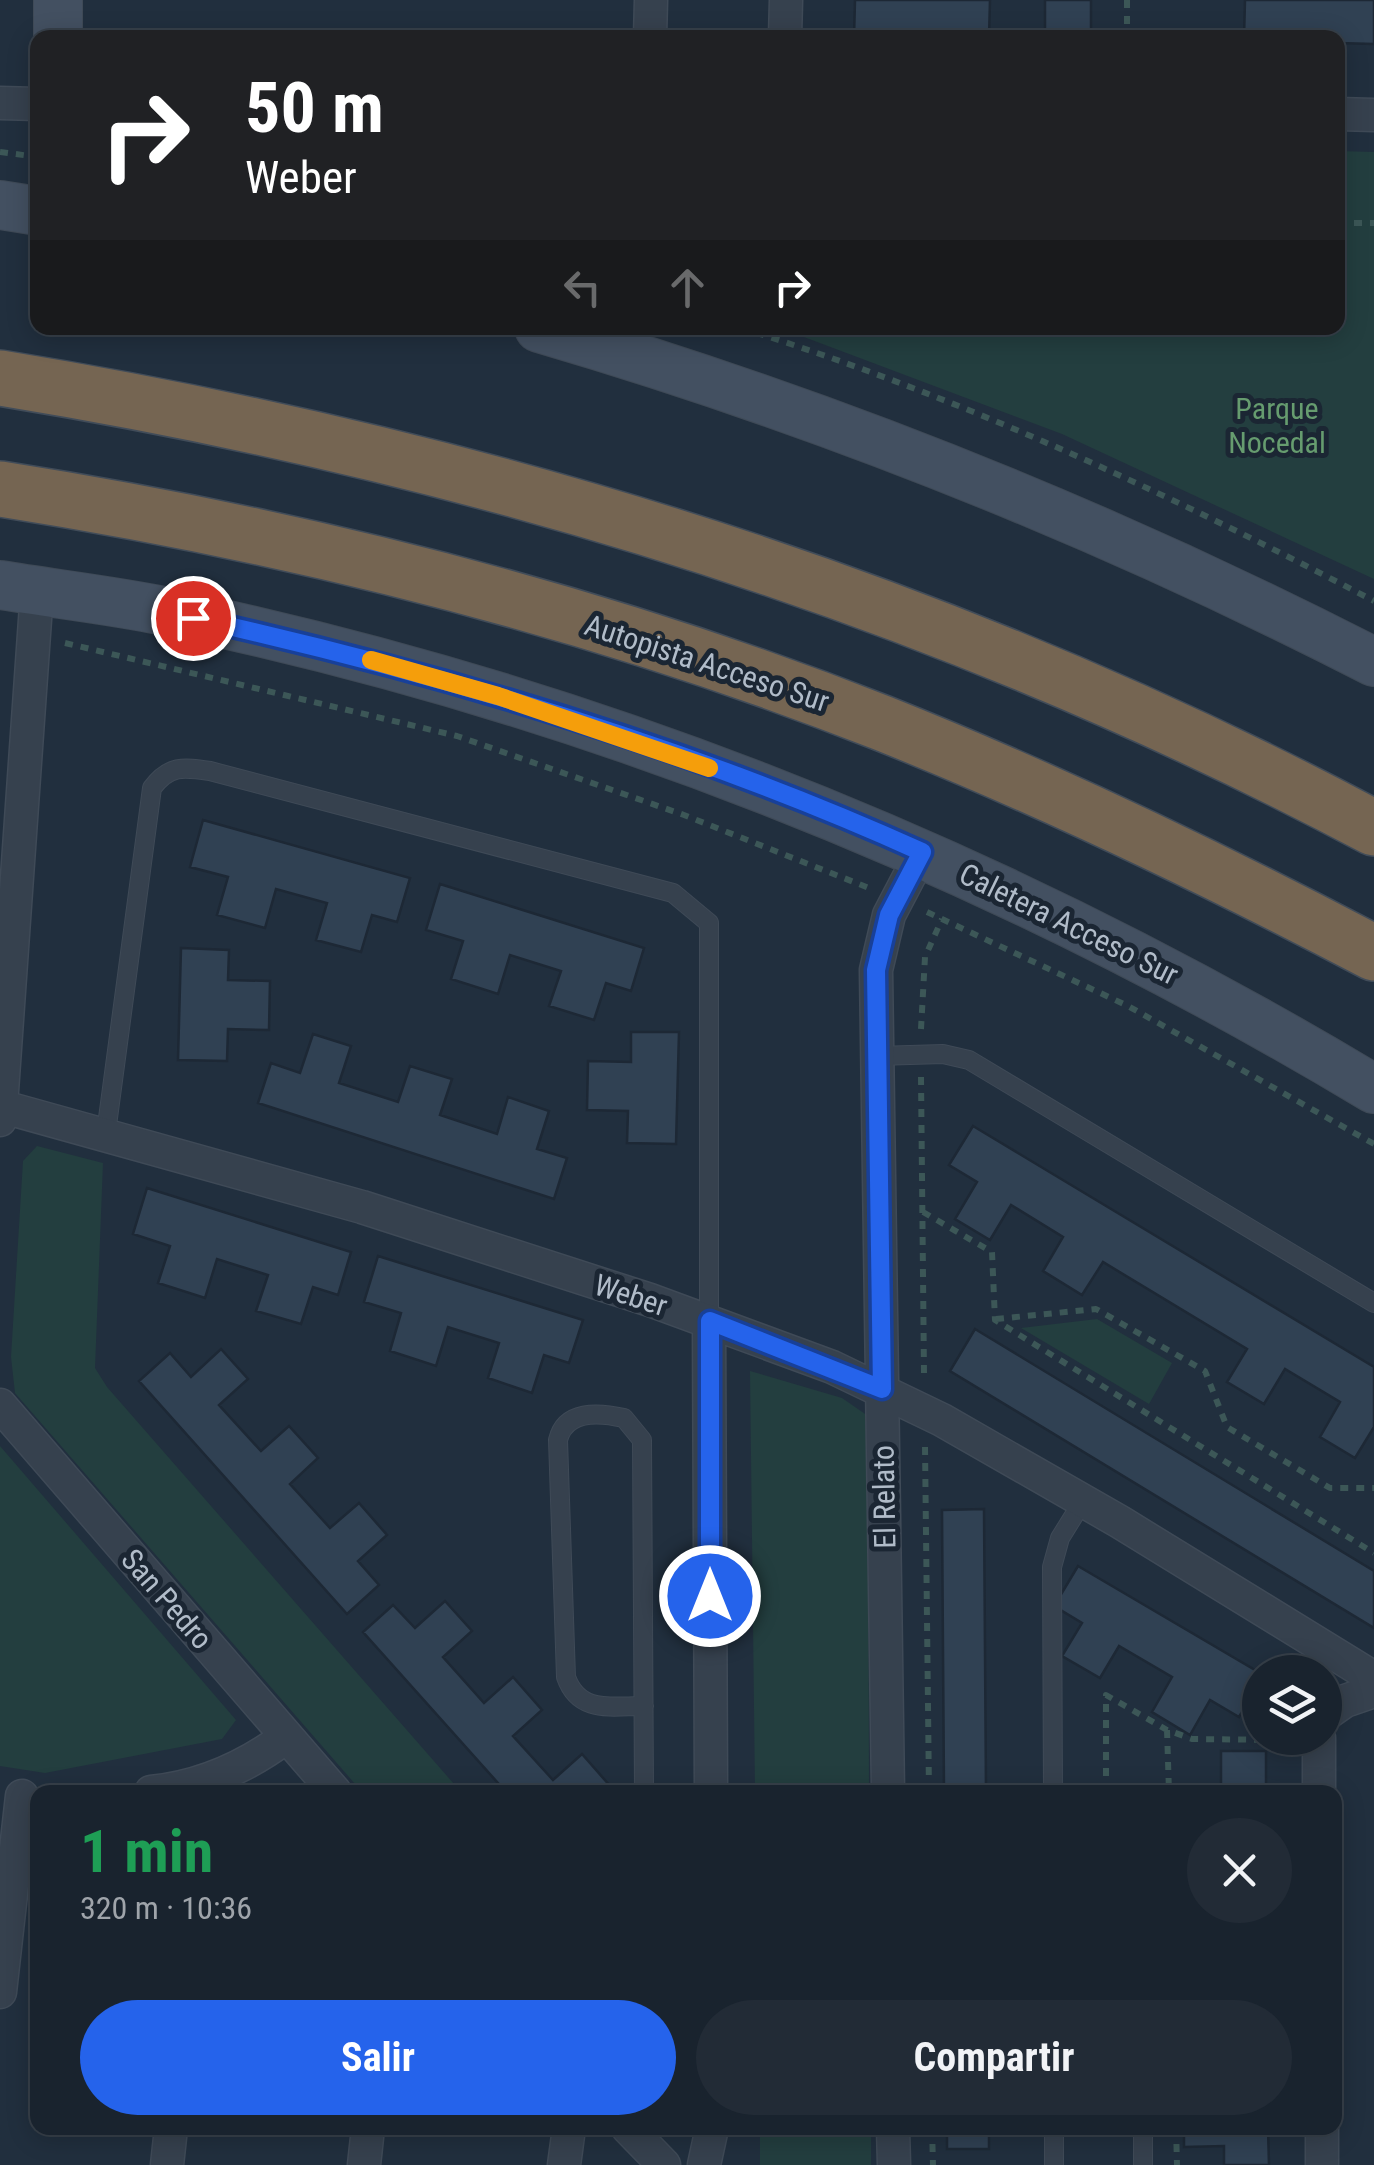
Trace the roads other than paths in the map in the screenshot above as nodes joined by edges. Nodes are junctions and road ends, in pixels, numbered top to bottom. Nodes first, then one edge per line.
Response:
1 (58, 0) edge
2 (651, 0) edge
3 (786, 0) edge
4 (58, 30) edge
5 (650, 30) edge
6 (785, 30) edge
7 (0, 103) edge
8 (30, 104) edge
9 (1345, 114) edge
10 (1374, 115) edge
11 (0, 205) edge
12 (30, 210) edge
13 (562, 335) edge
14 (0, 378) edge
15 (0, 490) edge
16 (23, 604) edge
17 (1374, 662) edge
18 (1374, 828) edge
19 (922, 852) junction
20 (1374, 953) edge
21 (877, 1056) junction
22 (1374, 1089) edge
23 (0, 1106) edge
24 (0, 1120) edge
25 (106, 1133) junction
26 (1374, 1303) edge
27 (710, 1321) junction
28 (882, 1389) junction
29 (0, 1405) edge
30 (1084, 1501) junction
31 (1315, 1655) edge
32 (1342, 1666) edge
33 (1374, 1678) edge
34 (1374, 1691) edge
35 (1342, 1705) edge
36 (644, 1706) junction
37 (286, 1736) junction
38 (1320, 1755) edge
39 (207, 1785) edge
40 (329, 1785) edge
41 (644, 1785) edge
42 (712, 1785) edge
43 (888, 1785) edge
44 (1052, 1785) edge
45 (1319, 1785) edge
46 (20, 1795) edge
47 (0, 1992) edge
48 (170, 2135) edge
49 (367, 2135) edge
50 (568, 2135) edge
51 (635, 2135) edge
52 (710, 2135) edge
53 (893, 2135) edge
54 (1054, 2135) edge
55 (1143, 2135) edge
56 (1322, 2135) edge
57 (167, 2165) edge
58 (364, 2165) edge
59 (564, 2165) edge
60 (664, 2165) edge
61 (704, 2165) edge
62 (894, 2165) edge
63 (1054, 2165) edge
64 (1143, 2165) edge
65 (1322, 2165) edge

1 - 4 main road
2 - 5 street
3 - 6 street
7 - 8 street
9 - 10 street
11 - 12 main road
13 - 17 main road
14 - 18 highway
15 - 20 highway, Autopista Acceso Sur
16 - 19 main road, Caletera Acceso Sur
16 - 23 street
19 - 21 street, El Relato
19 - 22 main road, Caletera Acceso Sur
21 - 26 lane
21 - 28 street, El Relato
23 - 24 street
23 - 25 street, Weber
25 - 27 street, Weber
25 - 27 lane
27 - 28 street, Weber
27 - 42 street
28 - 30 street, Weber
28 - 43 street, El Relato
29 - 37 street, San Pedro
30 - 31 street, Weber
30 - 44 lane
32 - 33 street, Weber
34 - 35 street
36 - 36 lane
36 - 41 lane
37 - 39 street
37 - 40 street, San Pedro
38 - 45 street
46 - 47 street
48 - 57 street
49 - 58 street
50 - 59 street
51 - 60 street
52 - 61 street
53 - 62 street
54 - 63 lane
55 - 64 lane
56 - 65 street

